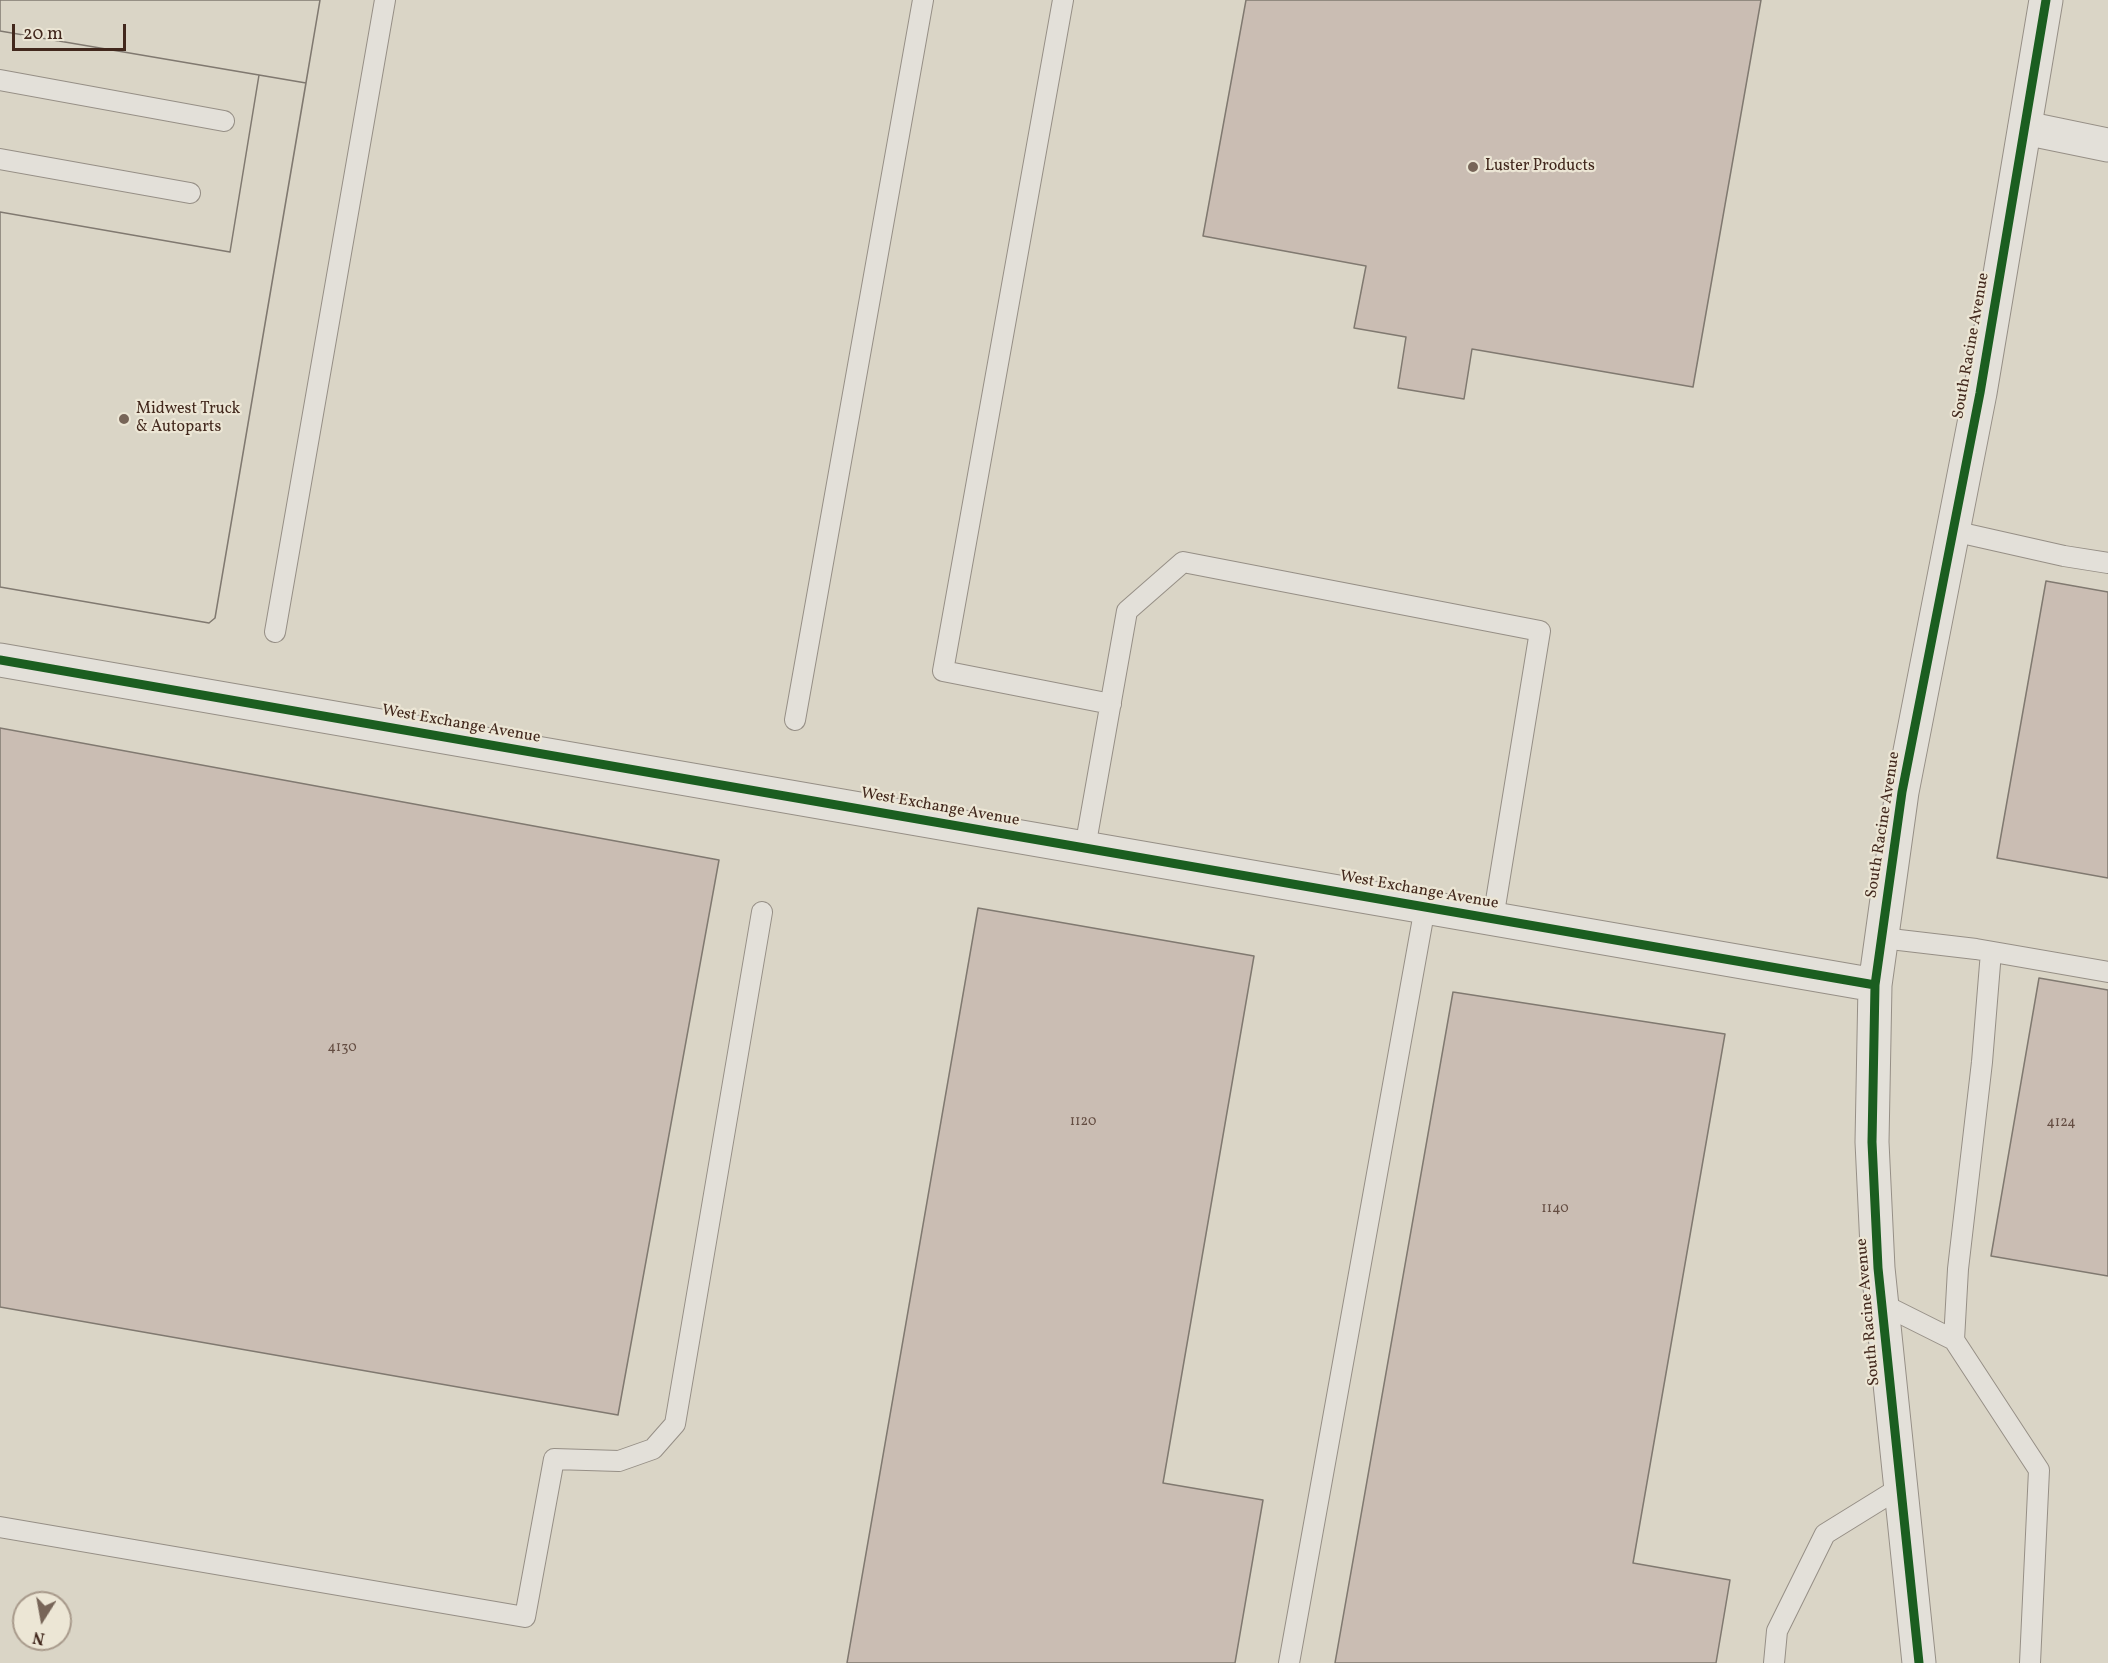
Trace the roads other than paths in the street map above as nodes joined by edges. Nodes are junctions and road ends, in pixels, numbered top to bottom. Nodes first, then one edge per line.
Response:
1 (385, 0) edge
2 (923, 0) edge
3 (1062, 0) edge
4 (2046, 0) edge
5 (0, 80) edge
6 (224, 121) dead end
7 (2025, 128) junction
8 (2108, 145) edge
9 (0, 159) edge
10 (190, 193) dead end
11 (1953, 531) junction
12 (2108, 563) edge
13 (275, 632) dead end
14 (0, 660) edge
15 (1111, 704) junction
16 (795, 720) dead end
17 (1085, 848) junction
18 (1425, 907) junction
19 (762, 912) dead end
20 (1493, 919) junction
21 (1882, 938) junction
22 (1990, 952) junction
23 (2108, 972) edge
24 (1875, 985) junction
25 (1882, 1304) junction
26 (1954, 1340) junction
27 (1900, 1486) junction
28 (0, 1527) edge
29 (1289, 1663) edge
30 (1774, 1663) edge
31 (1918, 1663) edge
32 (2031, 1663) edge

1 - 13 lane
2 - 16 lane
3 - 15 lane
4 - 7 street, South Racine Avenue
5 - 6 lane
7 - 8 street
7 - 11 street, South Racine Avenue
9 - 10 lane
11 - 12 lane
11 - 21 street, South Racine Avenue
14 - 17 street, West Exchange Avenue
15 - 17 lane
15 - 20 lane
17 - 18 street, West Exchange Avenue
18 - 20 street, West Exchange Avenue
18 - 29 lane
19 - 28 lane
20 - 24 street, West Exchange Avenue
21 - 22 lane
21 - 24 street, South Racine Avenue
22 - 23 lane
22 - 26 lane
24 - 25 street, South Racine Avenue
25 - 26 lane
25 - 27 street, South Racine Avenue
26 - 32 lane
27 - 30 lane
27 - 31 street, South Racine Avenue

